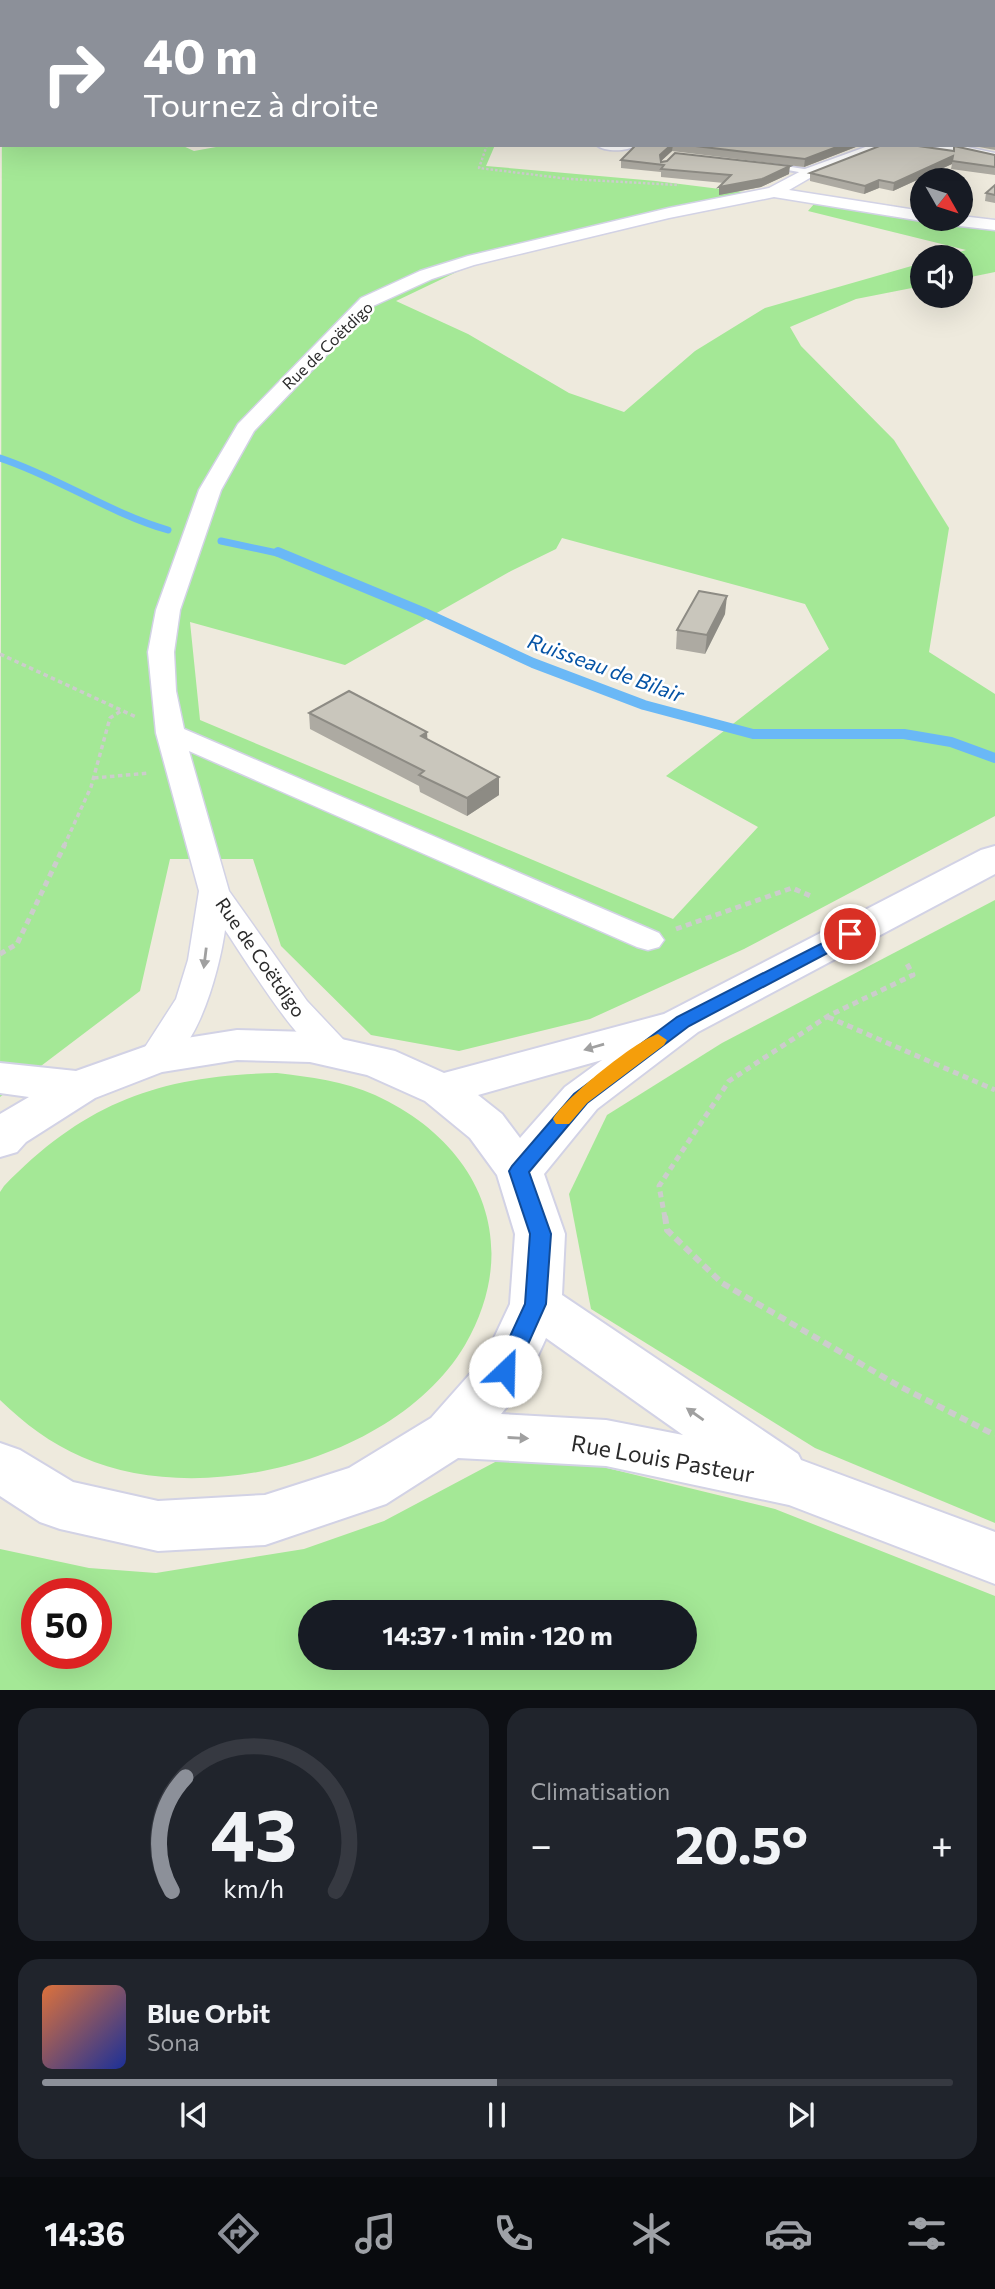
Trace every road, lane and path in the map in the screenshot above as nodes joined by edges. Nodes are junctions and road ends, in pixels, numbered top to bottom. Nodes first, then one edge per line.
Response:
1 (486, 147) edge
2 (822, 147) edge
3 (880, 147) edge
4 (944, 147) edge
5 (995, 157) edge
6 (837, 161) junction
7 (760, 165) edge
8 (804, 171) junction
9 (762, 175) edge
10 (775, 192) junction
11 (751, 195) junction
12 (910, 214) edge
13 (973, 223) edge
14 (995, 225) edge
15 (0, 654) edge
16 (121, 710) junction
17 (170, 733) junction
18 (151, 773) dead end
19 (94, 778) junction
20 (995, 858) edge
21 (214, 891) junction
22 (813, 897) dead end
23 (648, 940) joint
24 (0, 954) edge
25 (906, 962) dead end
26 (828, 1016) junction
27 (683, 1022) junction
28 (339, 1053) junction
29 (155, 1058) junction
30 (0, 1079) edge
31 (79, 1087) junction
32 (441, 1090) junction
33 (995, 1090) edge
34 (0, 1140) edge
35 (519, 1171) junction
36 (536, 1304) junction
37 (450, 1434) junction
38 (995, 1435) edge
39 (0, 1467) edge
40 (792, 1481) junction
41 (995, 1558) edge

1 - 11 path
2 - 6 street
3 - 6 street, Rue de Coëtdigo
4 - 5 street
6 - 8 street, Rue de Coëtdigo
7 - 8 lane
8 - 9 lane
8 - 10 street, Rue de Coëtdigo
10 - 11 street, Rue de Coëtdigo
10 - 12 street
11 - 17 street, Rue de Coëtdigo
13 - 14 street
15 - 16 path
16 - 17 path
16 - 19 path
17 - 21 street, Rue de Coëtdigo
17 - 23 street
18 - 19 path
19 - 24 path
20 - 27 main road
21 - 28 street, Rue de Coëtdigo
21 -> 29 street, Rue de Coëtdigo
22 - 23 path
25 - 26 path
26 - 33 path
26 - 38 path
27 -> 32 main road
27 - 35 main road
28 - 29 main road
28 - 32 main road
29 - 31 main road
30 - 31 main road
31 - 34 main road
32 - 35 main road
35 - 36 main road
36 - 37 main road
40 -> 36 main road, Rue Louis Pasteur
37 - 39 main road
37 -> 40 main road, Rue Louis Pasteur
40 - 41 main road, Rue Louis Pasteur

